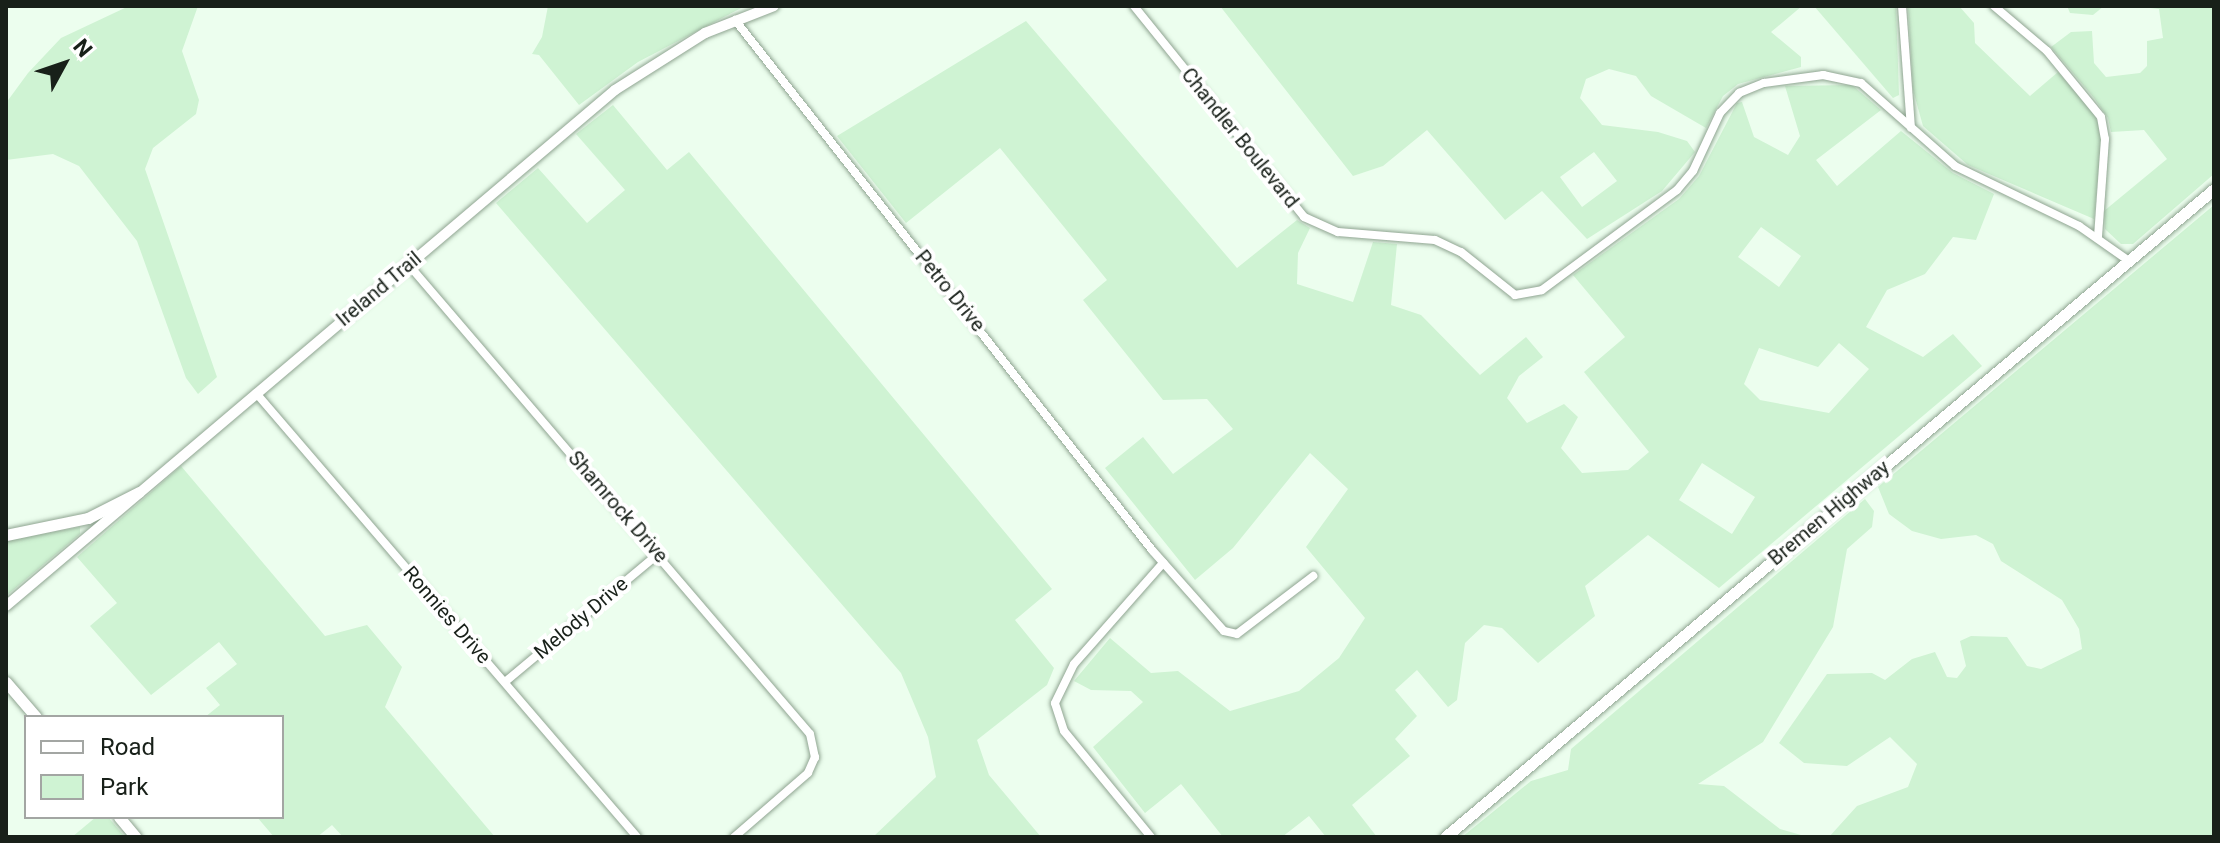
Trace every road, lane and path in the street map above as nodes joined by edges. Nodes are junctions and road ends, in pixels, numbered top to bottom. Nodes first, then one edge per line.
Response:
1 (774, 6) edge
2 (1134, 6) edge
3 (1902, 6) edge
4 (1994, 6) edge
5 (735, 20) junction
6 (1911, 128) junction
7 (2214, 189) edge
8 (2098, 237) junction
9 (2129, 261) junction
10 (408, 264) junction
11 (256, 393) junction
12 (139, 492) junction
13 (6, 535) edge
14 (658, 554) junction
15 (1163, 563) junction
16 (1313, 576) dead end
17 (6, 606) edge
18 (6, 682) edge
19 (505, 682) junction
20 (34, 715) edge
21 (121, 819) edge
22 (136, 837) edge
23 (637, 837) edge
24 (734, 837) edge
25 (1151, 837) edge
26 (1445, 837) edge

1 - 5 street, Ireland Trail
2 - 6 street, Chandler Boulevard
3 - 6 street
4 - 8 street
5 - 10 street, Ireland Trail
5 - 15 street, Petro Drive
6 - 8 street, Chandler Boulevard
7 - 9 main road, Bremen Highway
8 - 9 street, Chandler Boulevard
9 - 26 main road, Bremen Highway
10 - 11 street, Ireland Trail
10 - 14 street, Shamrock Drive
11 - 12 street, Ireland Trail
11 - 19 street, Ronnies Drive
12 - 13 main road
12 - 17 street, Ireland Trail
14 - 19 street, Melody Drive
14 - 24 street, Shamrock Drive
15 - 16 street, Petro Drive
15 - 25 street
18 - 20 main road
19 - 23 street, Ronnies Drive
21 - 22 main road

